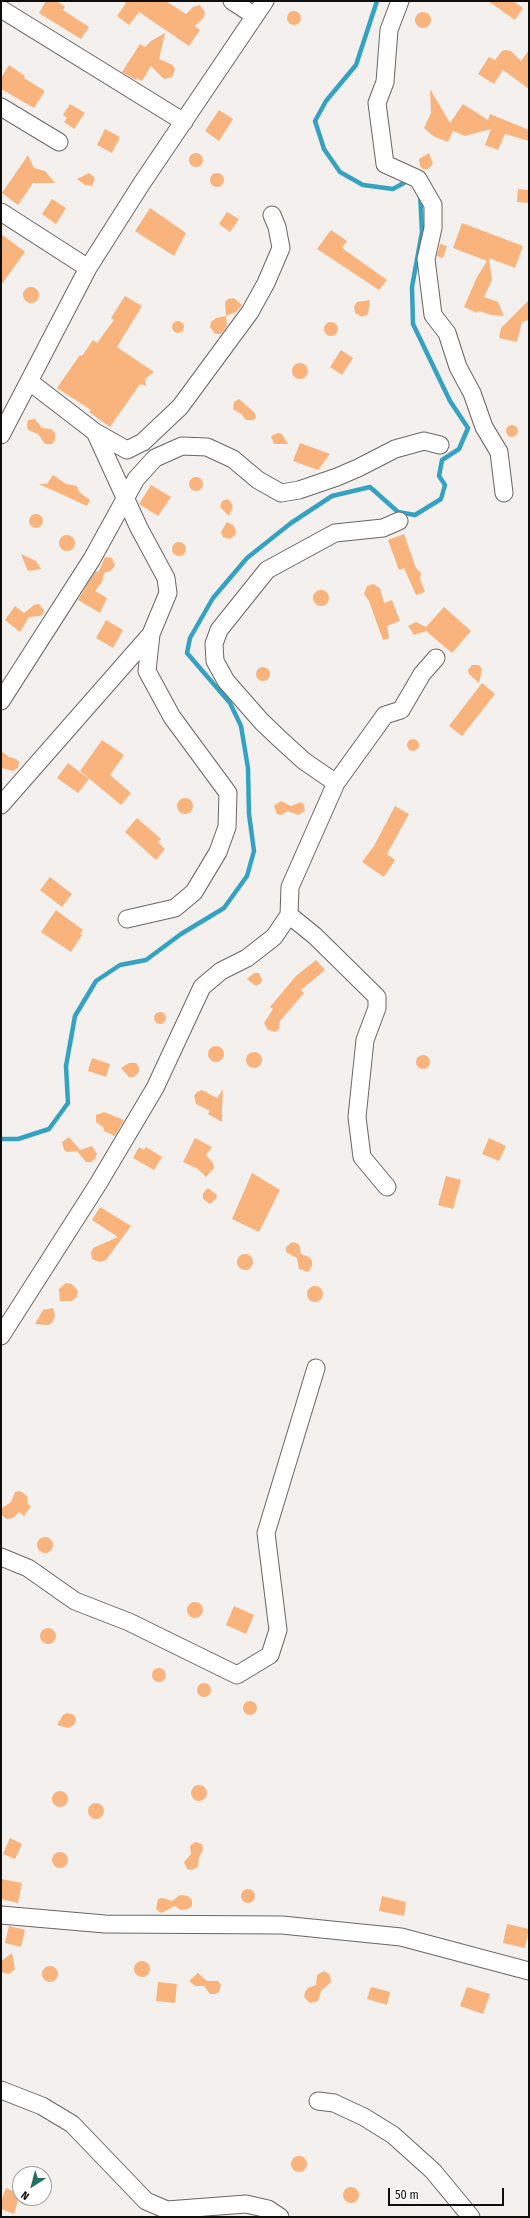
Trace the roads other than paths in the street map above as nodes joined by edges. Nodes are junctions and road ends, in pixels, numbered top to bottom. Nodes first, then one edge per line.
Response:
1 (232, 1) edge
2 (265, 1) edge
3 (400, 1) edge
4 (1, 9) edge
5 (255, 16) junction
6 (1, 107) edge
7 (184, 122) junction
8 (59, 142) dead end
9 (1, 212) edge
10 (272, 214) dead end
11 (88, 268) junction
12 (30, 382) junction
13 (95, 432) junction
14 (1, 435) edge
15 (440, 445) dead end
16 (504, 494) dead end
17 (125, 498) junction
18 (399, 521) dead end
19 (151, 634) junction
20 (436, 658) dead end
21 (1, 701) edge
22 (336, 783) junction
23 (1, 805) edge
24 (289, 915) junction
25 (127, 918) dead end
26 (386, 1187) dead end
27 (1, 1336) edge
28 (316, 1368) dead end
29 (1, 1556) edge
30 (1, 1915) edge
31 (529, 1970) edge
32 (1, 2090) edge
33 (318, 2101) dead end
34 (280, 2217) edge
35 (470, 2217) edge

1 - 5 street
2 - 5 street
3 - 16 street
4 - 7 street
5 - 7 street
6 - 8 street
7 - 11 street
9 - 11 street
10 - 13 street
11 - 12 street
12 - 13 street
12 - 14 street
13 - 17 street
15 - 17 street
17 - 19 street
17 - 21 street
18 - 22 street
19 - 23 street
19 - 25 street
20 - 22 street
22 - 24 street
24 - 26 street
24 - 27 street
28 - 29 street
30 - 31 street
32 - 34 street
33 - 35 street

